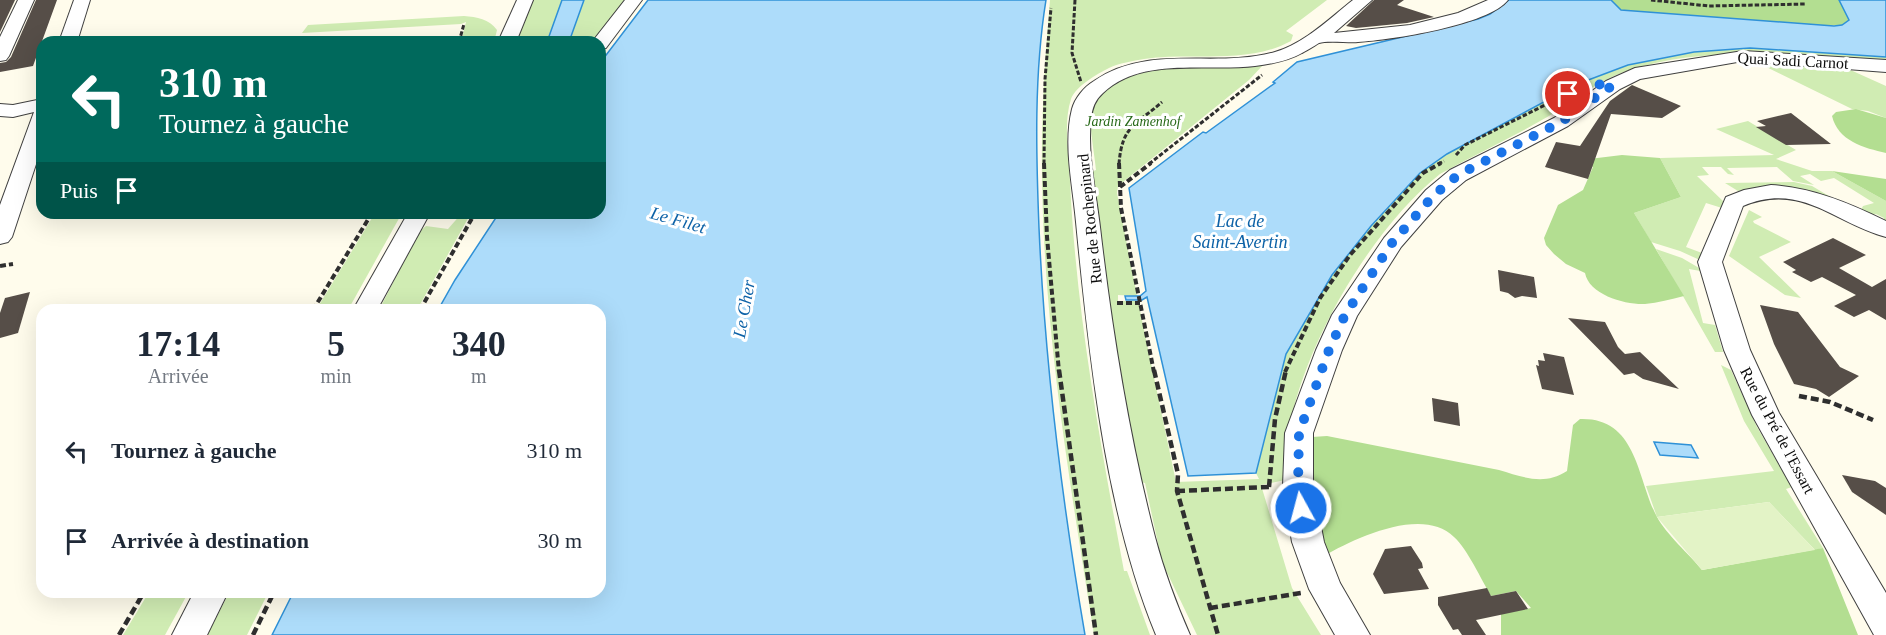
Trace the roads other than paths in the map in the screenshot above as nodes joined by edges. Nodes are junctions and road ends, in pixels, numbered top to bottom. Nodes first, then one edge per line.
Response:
1 (26, 0) edge
2 (82, 0) edge
3 (525, 0) edge
4 (634, 0) edge
5 (1364, 0) edge
6 (1500, 0) edge
7 (70, 36) edge
8 (510, 36) edge
9 (606, 36) edge
10 (1316, 36) junction
11 (0, 56) edge
12 (1886, 66) edge
13 (36, 106) edge
14 (1, 112) edge
15 (36, 133) edge
16 (415, 220) edge
17 (1886, 230) edge
18 (0, 237) edge
19 (368, 304) edge
20 (209, 598) edge
21 (1886, 624) edge
22 (189, 635) edge
23 (1173, 635) edge
24 (1353, 635) edge

1 - 11 street
2 - 7 street
3 - 8 street
4 - 9 street
5 - 10 street, Rue de Rochepinard
6 - 10 street
10 - 23 street, Rue de Rochepinard
12 - 24 street, Quai Sadi Carnot
13 - 14 street
15 - 18 street
16 - 19 street
17 - 21 street, Rue du Pré de l'Essart
20 - 22 street

